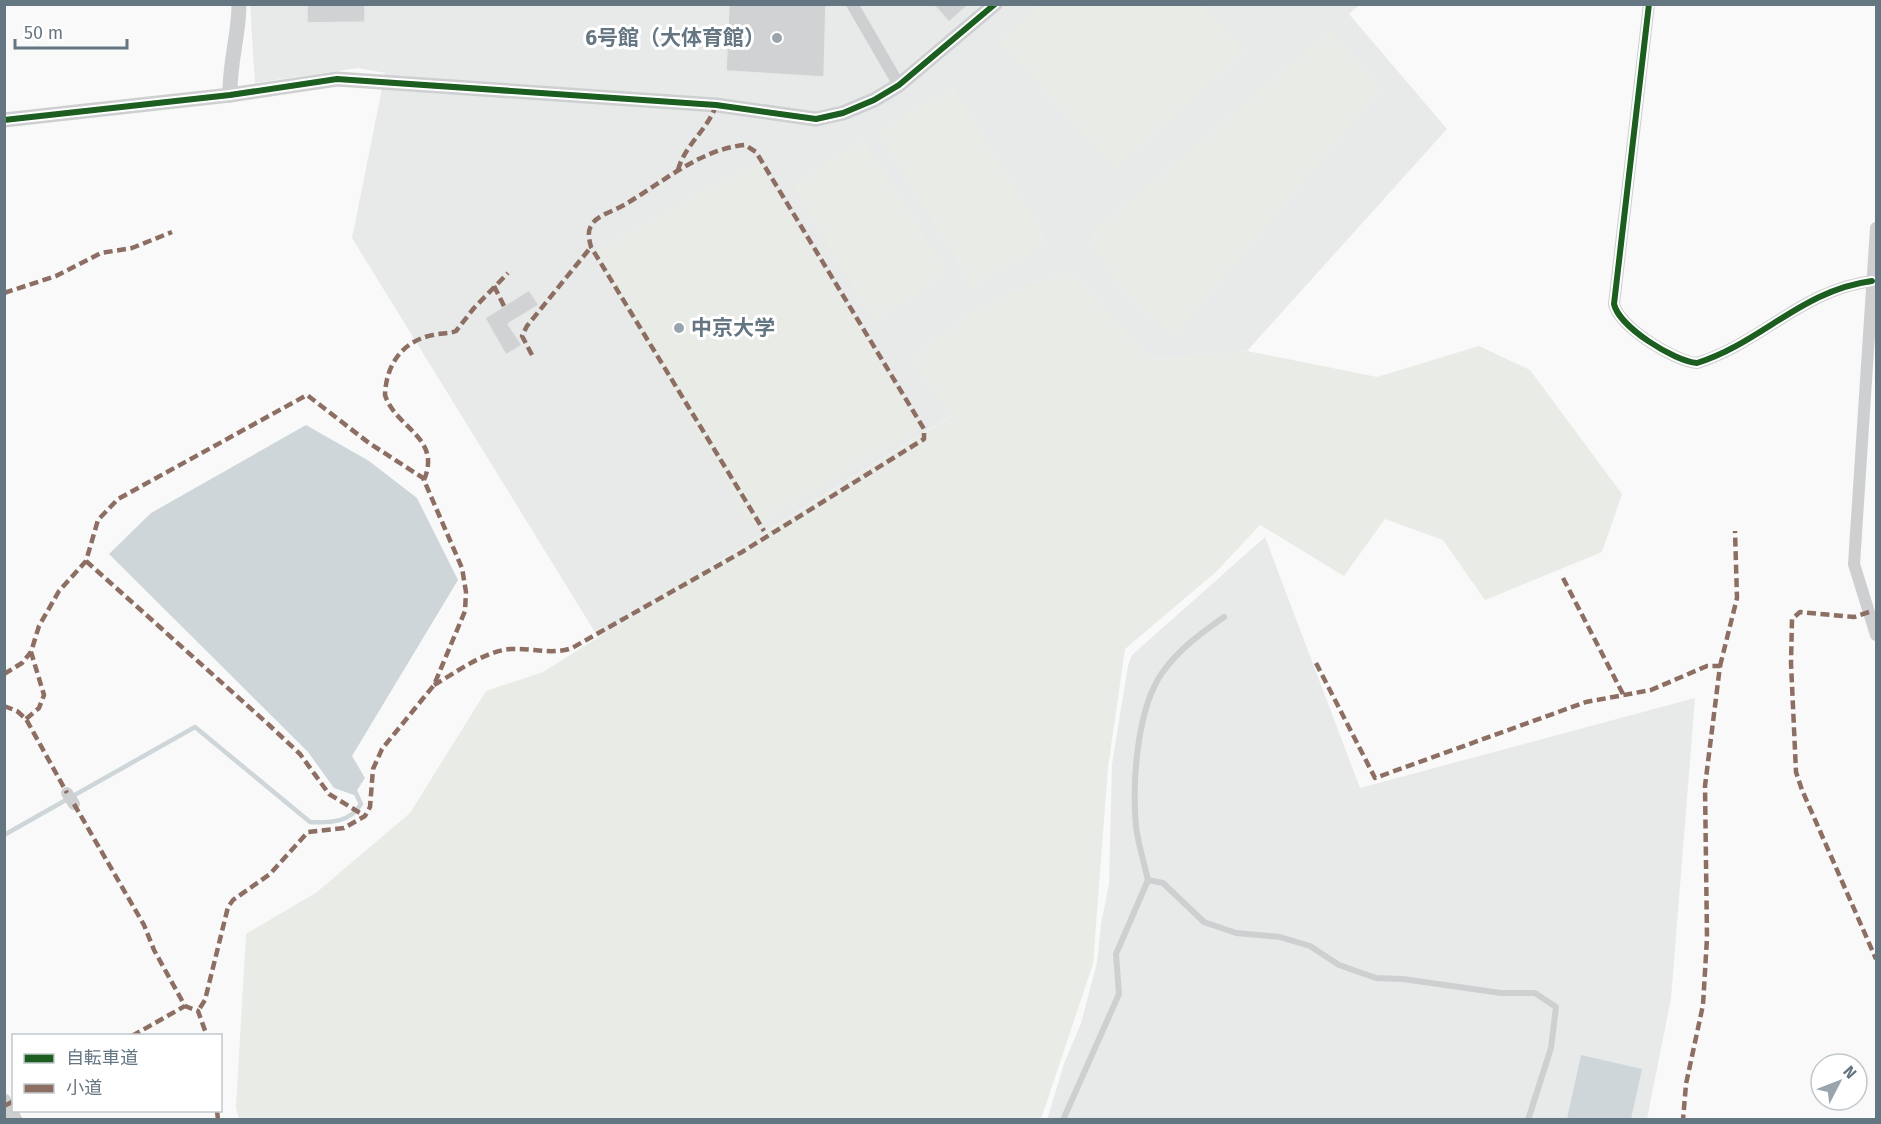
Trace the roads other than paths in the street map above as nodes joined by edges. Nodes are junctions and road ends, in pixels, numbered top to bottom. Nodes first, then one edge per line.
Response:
1 (239, 4) edge
2 (852, 4) edge
3 (995, 4) edge
4 (1649, 4) edge
5 (899, 86) junction
6 (230, 95) junction
7 (4, 120) edge
8 (1876, 228) edge
9 (1872, 281) junction
10 (1224, 618) dead end
11 (1876, 635) edge
12 (1148, 880) junction
13 (4, 1101) edge
14 (15, 1119) edge
15 (1063, 1119) edge
16 (1528, 1119) edge

1 - 6 street
2 - 5 street
3 - 5 street
4 - 9 street
5 - 6 street
6 - 7 street
8 - 9 street
9 - 11 street
10 - 12 lane
12 - 15 lane
12 - 16 lane
13 - 14 street

